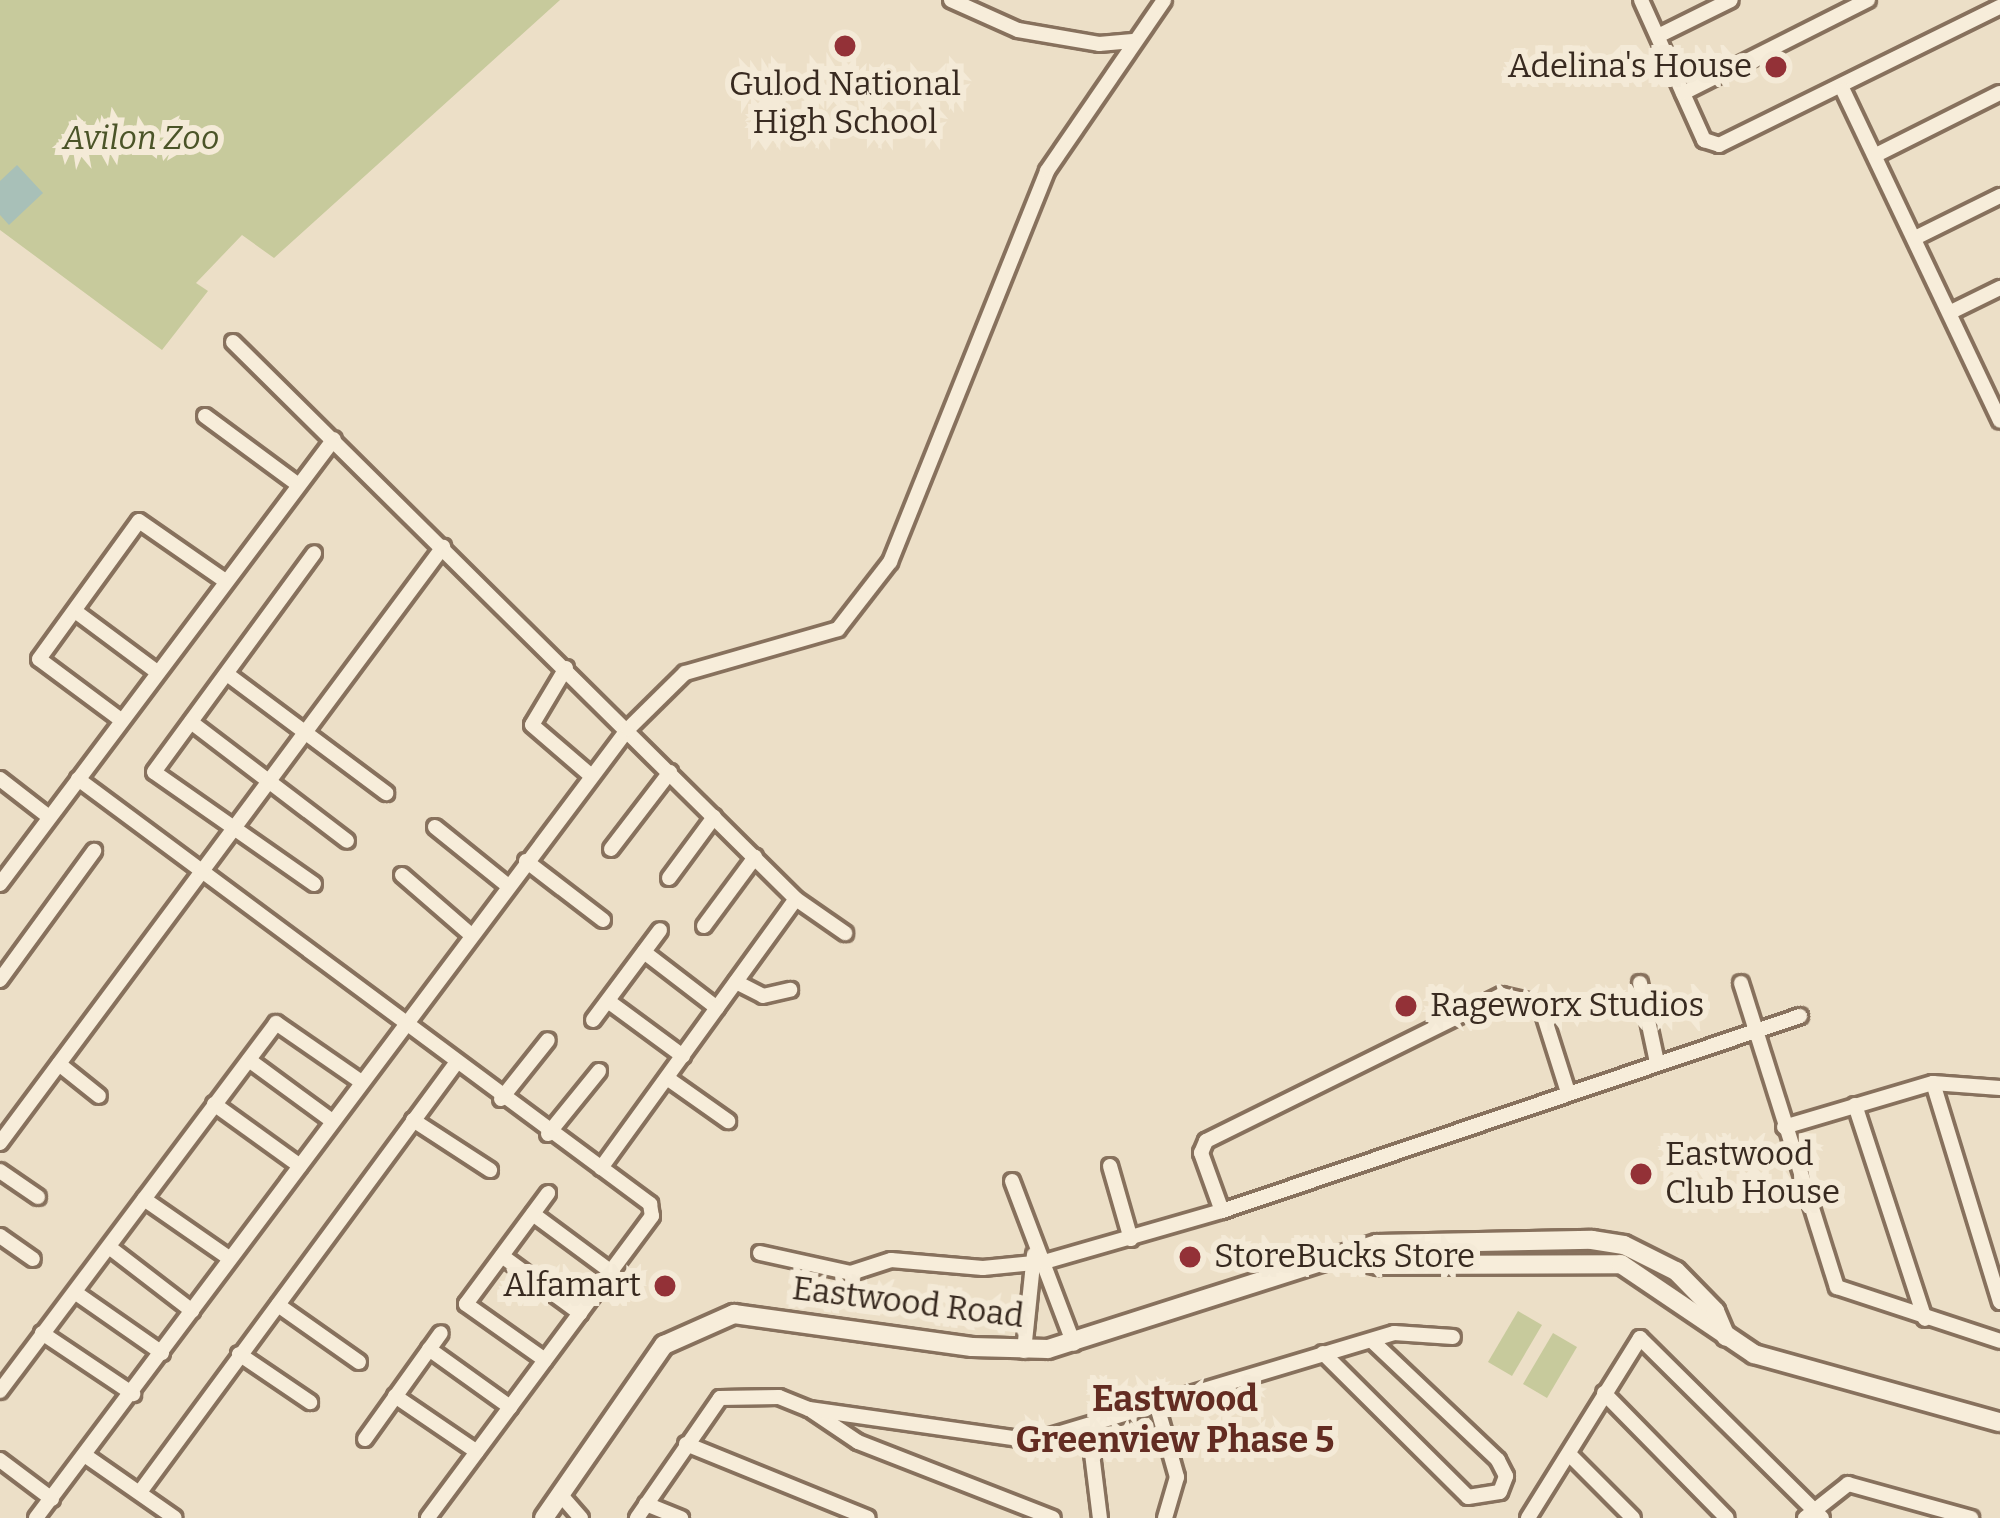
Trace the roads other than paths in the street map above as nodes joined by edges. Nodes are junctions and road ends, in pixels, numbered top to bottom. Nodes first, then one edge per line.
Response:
1 (951, 0) edge
2 (1164, 0) edge
3 (1641, 0) edge
4 (1731, 0) edge
5 (1868, 0) edge
6 (2000, 7) edge
7 (1658, 36) junction
8 (1133, 41) junction
9 (1843, 89) junction
10 (1682, 93) junction
11 (2000, 93) edge
12 (1878, 154) junction
13 (2000, 196) edge
14 (1917, 237) junction
15 (2000, 288) edge
16 (1952, 312) junction
17 (233, 342) dead end
18 (1996, 401) edge
19 (206, 416) dead end
20 (2000, 421) edge
21 (334, 439) junction
22 (296, 483) junction
23 (443, 548) junction
24 (314, 553) dead end
25 (224, 580) junction
26 (75, 611) junction
27 (566, 668) junction
28 (157, 672) junction
29 (227, 674) junction
30 (121, 720) junction
31 (191, 722) junction
32 (628, 729) junction
33 (304, 733) junction
34 (670, 772) junction
35 (589, 775) junction
36 (0, 779) edge
37 (78, 779) junction
38 (271, 779) junction
39 (386, 793) dead end
40 (714, 817) junction
41 (49, 818) junction
42 (238, 825) junction
43 (435, 827) dead end
44 (347, 841) dead end
45 (611, 849) dead end
46 (94, 851) dead end
47 (755, 857) junction
48 (526, 861) junction
49 (202, 874) junction
50 (402, 875) dead end
51 (669, 878) dead end
52 (0, 884) edge
53 (314, 884) dead end
54 (507, 885) junction
55 (796, 898) junction
56 (603, 920) dead end
57 (704, 926) dead end
58 (660, 930) dead end
59 (844, 933) dead end
60 (470, 934) junction
61 (644, 952) junction
62 (0, 980) edge
63 (736, 982) junction
64 (1640, 983) dead end
65 (1742, 983) dead end
66 (790, 989) dead end
67 (608, 1000) junction
68 (717, 1008) junction
69 (1800, 1016) dead end
70 (593, 1020) dead end
71 (401, 1025) junction
72 (1756, 1036) junction
73 (548, 1040) dead end
74 (682, 1056) junction
75 (249, 1060) junction
76 (1658, 1062) junction
77 (59, 1064) junction
78 (454, 1066) junction
79 (599, 1071) dead end
80 (667, 1078) junction
81 (360, 1081) junction
82 (1933, 1083) junction
83 (2000, 1088) edge
84 (1567, 1089) junction
85 (99, 1096) dead end
86 (501, 1099) junction
87 (214, 1104) junction
88 (1856, 1105) junction
89 (332, 1120) junction
90 (413, 1120) junction
91 (728, 1121) dead end
92 (1784, 1127) junction
93 (548, 1134) junction
94 (0, 1143) edge
95 (300, 1166) junction
96 (1110, 1166) dead end
97 (601, 1168) junction
98 (490, 1170) dead end
99 (0, 1171) edge
100 (1012, 1181) dead end
101 (548, 1193) dead end
102 (38, 1197) dead end
103 (144, 1199) junction
104 (1222, 1211) junction
105 (533, 1214) junction
106 (0, 1236) edge
107 (1131, 1239) junction
108 (109, 1247) junction
109 (760, 1252) dead end
110 (502, 1256) junction
111 (229, 1258) junction
112 (33, 1259) dead end
113 (1038, 1262) junction
114 (610, 1271) junction
115 (76, 1293) junction
116 (2000, 1302) edge
117 (278, 1305) junction
118 (192, 1311) junction
119 (580, 1313) junction
120 (1925, 1319) junction
121 (42, 1333) junction
122 (441, 1333) dead end
123 (1454, 1337) dead end
124 (1372, 1341) junction
125 (2000, 1341) edge
126 (1074, 1344) junction
127 (430, 1349) junction
128 (1024, 1351) junction
129 (162, 1353) junction
130 (1323, 1353) junction
131 (239, 1354) junction
132 (545, 1360) junction
133 (359, 1362) dead end
134 (0, 1391) edge
135 (1604, 1393) junction
136 (133, 1394) junction
137 (395, 1396) junction
138 (310, 1402) dead end
139 (510, 1406) junction
140 (1157, 1406) junction
141 (809, 1409) junction
142 (2000, 1422) edge
143 (1089, 1429) junction
144 (365, 1439) dead end
145 (686, 1444) junction
146 (476, 1452) junction
147 (1570, 1455) junction
148 (86, 1456) junction
149 (0, 1460) edge
150 (140, 1492) junction
151 (560, 1494) junction
152 (52, 1498) junction
153 (641, 1511) edge
154 (1536, 1515) edge
155 (1814, 1515) edge
156 (36, 1518) edge
157 (175, 1518) edge
158 (428, 1518) edge
159 (544, 1518) edge
160 (581, 1518) edge
161 (681, 1518) edge
162 (868, 1518) edge
163 (1053, 1518) edge
164 (1100, 1518) edge
165 (1165, 1518) edge
166 (1634, 1518) edge
167 (1727, 1518) edge
168 (1971, 1518) edge

1 - 8 street
2 - 8 street
3 - 7 street
4 - 7 street
5 - 10 street
6 - 9 street
7 - 10 street
8 - 32 street
9 - 10 street
9 - 12 street
11 - 12 street
12 - 14 street
13 - 14 street
14 - 16 street
15 - 16 street
16 - 18 street
17 - 21 street
18 - 20 street
19 - 22 street
21 - 22 street
21 - 23 street
22 - 25 street
23 - 27 street
23 - 33 street
24 - 29 street
25 - 26 street
25 - 28 street
26 - 28 street
26 - 30 street
27 - 32 street
27 - 35 street
28 - 30 street
29 - 31 street
29 - 33 street
30 - 37 street
31 - 38 street
31 - 42 street
32 - 34 street
32 - 35 street
33 - 38 street
33 - 39 street
34 - 40 street
34 - 45 street
35 - 48 street
36 - 41 street
37 - 41 street
37 - 49 street
38 - 42 street
38 - 44 street
40 - 47 street
40 - 51 street
41 - 52 street
42 - 49 street
42 - 53 street
43 - 54 street
46 - 62 street
47 - 55 street
47 - 57 street
48 - 54 street
48 - 56 street
49 - 71 street
49 - 77 street
50 - 60 street
54 - 60 street
55 - 59 street
55 - 63 street
58 - 61 street
60 - 71 street
61 - 67 street
61 - 68 street
63 - 66 street
63 - 68 street
64 - 76 street
65 - 72 street
67 - 70 street
67 - 74 street
68 - 74 street
69 - 72 street
71 - 78 street
71 - 81 street
72 - 76 street
72 - 92 street
73 - 86 street
74 - 80 street
75 - 81 street
75 - 87 street
75 - 89 street
76 - 84 street
77 - 85 street
77 - 94 street
78 - 86 street
78 - 90 street
79 - 93 street
80 - 91 street
80 - 97 street
81 - 89 street
82 - 83 street
82 - 88 street
82 - 116 street
84 - 104 street
84 - 104 street
86 - 93 street
87 - 95 street
87 - 103 street
88 - 92 street
88 - 120 street
89 - 95 street
90 - 98 street
90 - 117 street
92 - 120 street
93 - 97 street
95 - 111 street
96 - 107 street
97 - 114 street
99 - 102 street
100 - 113 street
101 - 105 street
103 - 108 street
103 - 111 street
104 - 107 street
105 - 110 street
105 - 114 street
106 - 112 street
107 - 113 street
108 - 115 street
108 - 118 street
109 - 113 street
110 - 119 street
110 - 132 street
111 - 118 street
113 - 126 street
113 - 128 street
114 - 119 street
115 - 121 street
115 - 129 street
117 - 131 street
117 - 133 street
118 - 129 street
119 - 132 street
120 - 125 street
121 - 134 street
121 - 136 street
122 - 127 street
123 - 124 street
124 - 130 street
124 - 130 street
126 - 128 main road, Eastwood Road
126 - 142 main road, Eastwood Road
127 - 137 street
127 - 139 street
128 - 151 main road, Eastwood Road
129 - 136 street
130 - 140 street
131 - 138 street
131 - 150 street
132 - 139 street
135 - 147 street
135 - 155 street
135 - 167 street
136 - 148 street
137 - 144 street
137 - 146 street
139 - 146 street
140 - 143 street
140 - 165 street
141 - 143 street
141 - 145 street
141 - 163 street
143 - 164 street
145 - 153 street
145 - 162 street
146 - 158 street
147 - 154 street
147 - 166 street
148 - 150 street
148 - 152 street
149 - 152 street
150 - 157 street
151 - 159 main road, Eastwood Road
151 - 160 street
152 - 156 street
153 - 161 street
155 - 168 street

